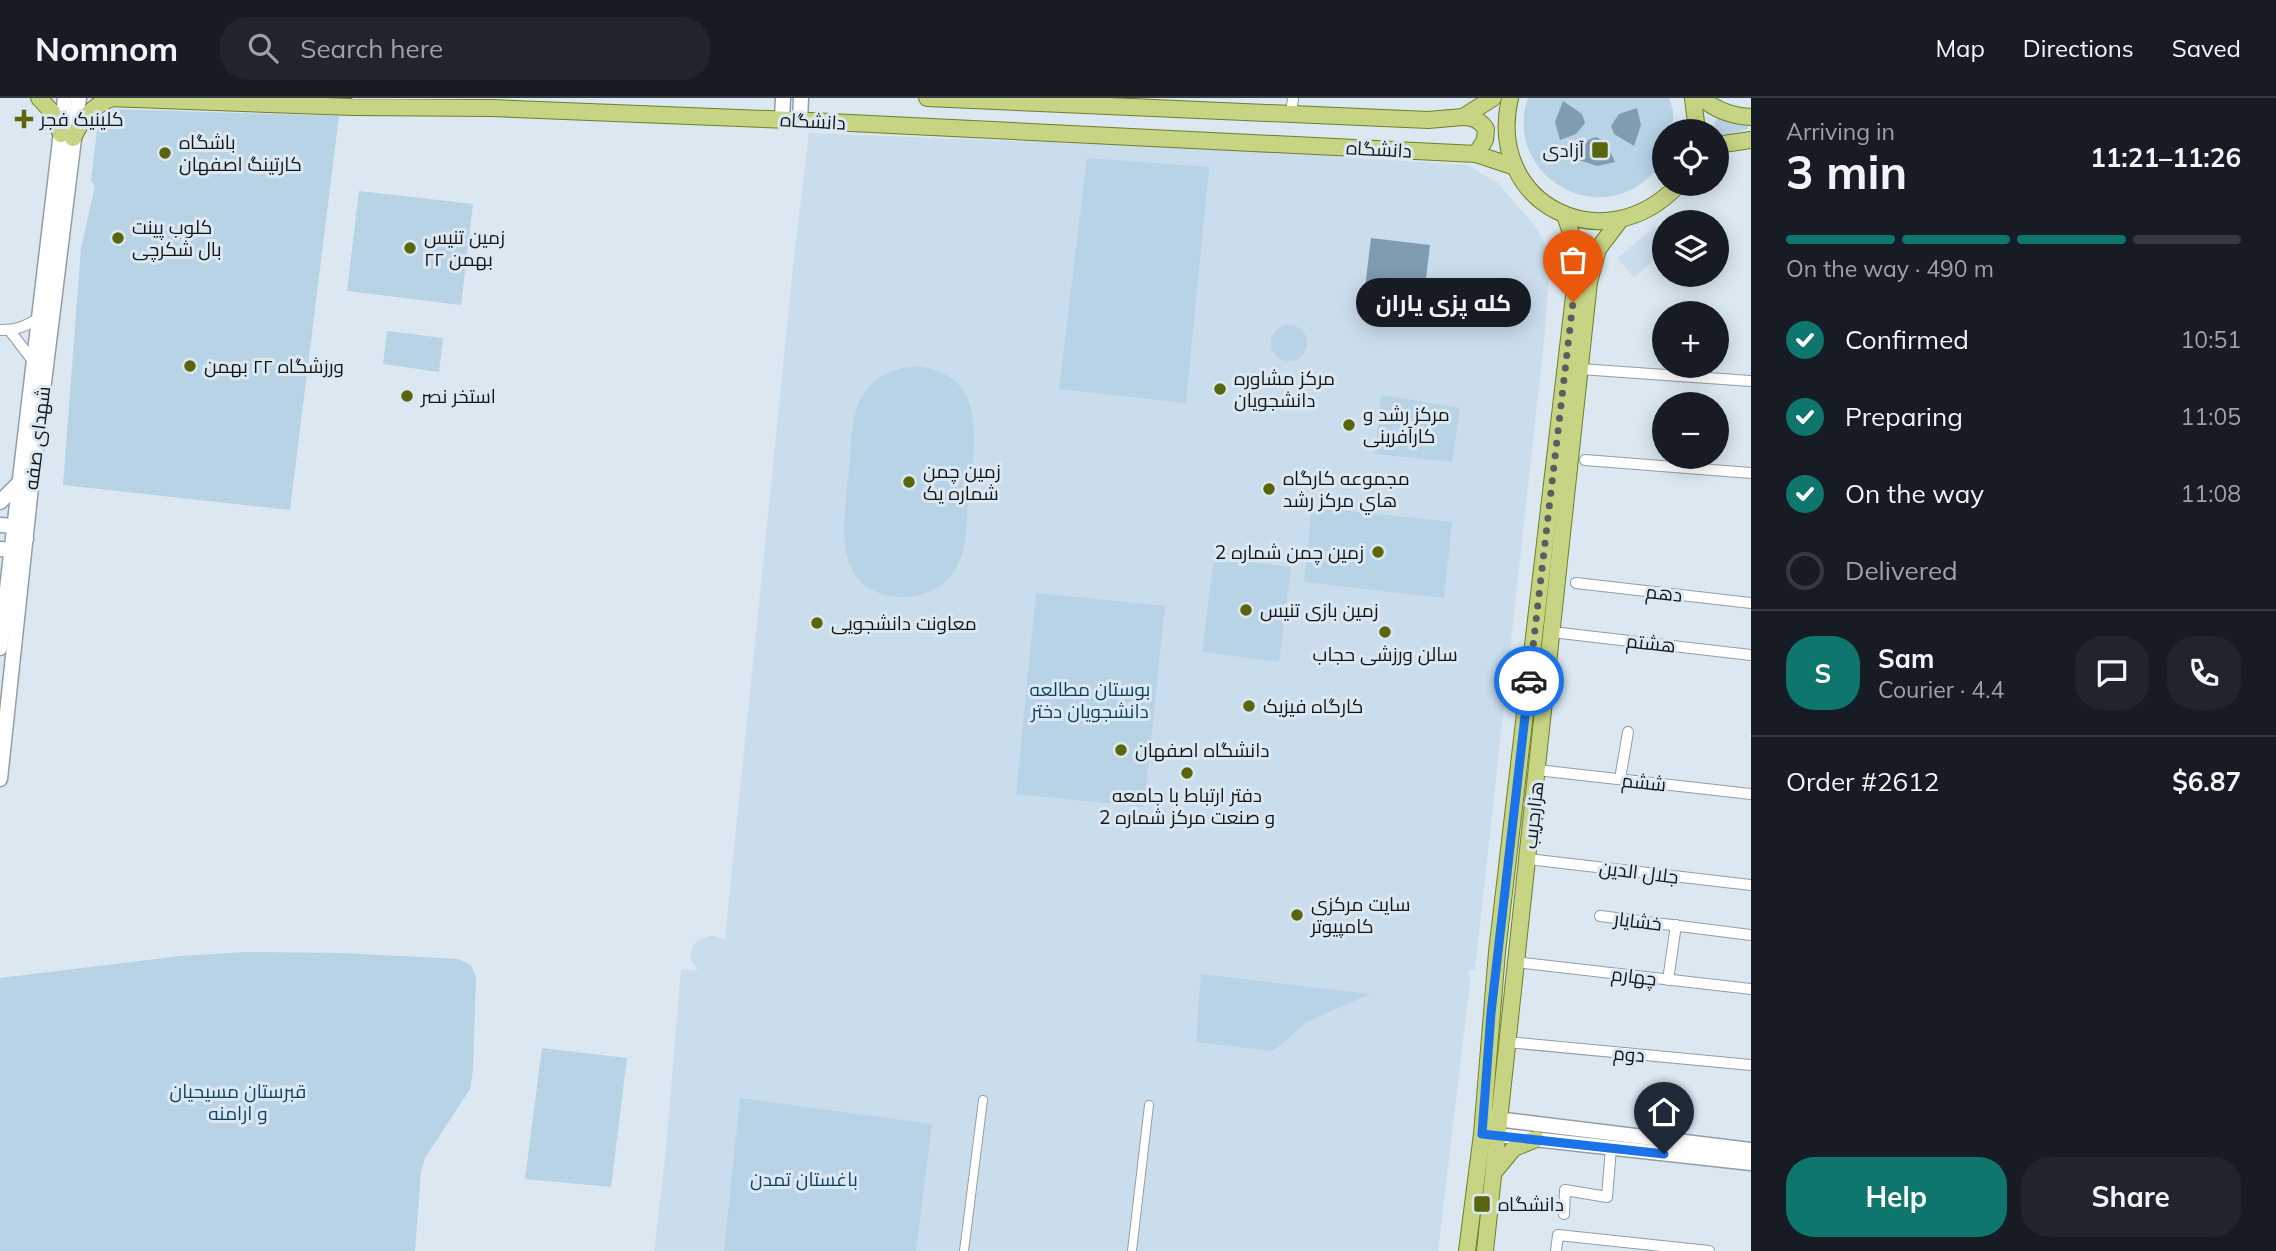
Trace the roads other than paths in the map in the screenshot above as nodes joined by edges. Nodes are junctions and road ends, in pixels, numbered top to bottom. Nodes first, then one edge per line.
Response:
1 (39, 98) edge
2 (65, 98) edge
3 (79, 98) edge
4 (110, 98) edge
5 (364, 98) edge
6 (783, 98) edge
7 (802, 98) edge
8 (928, 98) edge
9 (1493, 98) edge
10 (1510, 98) edge
11 (1693, 98) edge
12 (1702, 98) edge
13 (154, 99) edge
14 (998, 100) edge
15 (1060, 101) edge
16 (1113, 102) edge
17 (1165, 103) edge
18 (1228, 105) edge
19 (1292, 106) edge
20 (492, 108) junction
21 (1720, 110) junction
22 (1462, 117) junction
23 (1751, 117) edge
24 (1696, 119) edge
25 (1709, 119) edge
26 (782, 120) junction
27 (800, 120) junction
28 (67, 136) junction
29 (1751, 140) edge
30 (1729, 143) edge
31 (1475, 154) junction
32 (1515, 167) junction
33 (1665, 196) edge
34 (1565, 215) junction
35 (1620, 220) junction
36 (39, 318) junction
37 (5, 330) edge
38 (34, 362) junction
39 (1580, 369) junction
40 (1751, 381) edge
41 (1565, 431) junction
42 (1585, 460) dead end
43 (1751, 473) edge
44 (20, 482) junction
45 (0, 502) edge
46 (7, 525) edge
47 (26, 539) junction
48 (6, 549) edge
49 (1576, 583) dead end
50 (3, 592) edge
51 (1751, 603) edge
52 (1552, 632) junction
53 (0, 648) edge
54 (1751, 654) edge
55 (1628, 732) dead end
56 (1537, 774) junction
57 (1518, 776) junction
58 (0, 779) edge
59 (1620, 779) junction
60 (1751, 794) edge
61 (1528, 859) junction
62 (1751, 885) edge
63 (1600, 916) dead end
64 (1676, 925) junction
65 (1751, 935) edge
66 (1516, 962) junction
67 (1668, 980) junction
68 (1751, 989) edge
69 (1507, 1042) junction
70 (1751, 1065) edge
71 (983, 1100) dead end
72 (1149, 1105) dead end
73 (1491, 1126) junction
74 (1536, 1139) junction
75 (1611, 1148) junction
76 (1751, 1150) edge
77 (1726, 1154) junction
78 (1751, 1163) edge
79 (1494, 1172) junction
80 (1564, 1214) dead end
81 (1689, 1250) edge
82 (964, 1251) edge
83 (1132, 1251) edge
84 (1467, 1251) edge
85 (1485, 1251) edge
86 (1556, 1251) edge
87 (1709, 1251) edge

1 - 28 main road
2 - 28 main road, شهدای صفه
3 - 28 main road, شهدای صفه
4 - 13 main road, دانشگاه
4 - 28 main road
5 - 20 main road
6 - 26 main road
7 - 27 main road
8 - 14 main road, دانشگاه
9 - 22 main road, دانشگاه
10 - 32 main road
11 - 24 main road
12 - 21 main road
13 - 20 main road, دانشگاه
14 - 15 main road, دانشگاه
15 - 16 main road, دانشگاه
16 - 17 main road, دانشگاه
17 - 18 main road, دانشگاه
18 - 19 main road, دانشگاه
19 - 22 main road, دانشگاه
20 - 26 main road, دانشگاه
21 - 23 main road
21 - 25 main road
22 - 31 main road
26 - 27 main road, دانشگاه
27 - 31 main road, دانشگاه
28 - 36 main road, شهدای صفه
28 - 47 main road, شهدای صفه
29 - 30 main road
31 - 32 main road, دانشگاه
32 - 34 main road
33 - 35 main road
34 - 35 main road
34 - 41 main road
35 - 39 main road, هزارجریب
36 - 37 street
36 - 38 main road, شهدای صفه
37 - 38 street
38 - 44 main road, شهدای صفه
39 - 40 street
39 - 41 main road, هزارجریب
41 - 52 main road, هزارجریب
41 - 57 main road
42 - 43 street
44 - 45 main road
44 - 46 main road, شهدای صفه
46 - 47 main road
46 - 48 main road, شهدای صفه
47 - 48 main road
47 - 58 main road, شهدای صفه
48 - 50 main road, شهدای صفه
49 - 51 street, دهم
50 - 53 main road, شهدای صفه
52 - 54 street, هشتم
52 - 56 main road, هزارجریب
55 - 59 street
56 - 57 main road
56 - 59 street, ششم
56 - 61 main road, هزارجریب
57 - 73 main road
59 - 60 street, ششم
61 - 62 street, جلال الدین
61 - 66 main road, هزارجریب
63 - 64 street, خشایار
64 - 65 street, خشایار
64 - 67 street, خشایار
66 - 67 street, چهارم
66 - 69 main road, هزارجریب
67 - 68 street, چهارم
69 - 70 street, دوم
69 - 73 main road, هزارجریب
71 - 82 street
72 - 83 street
73 - 74 main road
73 - 77 main road
73 - 79 main road, هزارجریب
73 - 84 main road
74 - 75 main road
74 - 79 main road
75 - 77 main road
75 - 80 street
76 - 77 main road
77 - 78 main road
79 - 85 main road, هزارجریب
81 - 86 street
81 - 87 street

